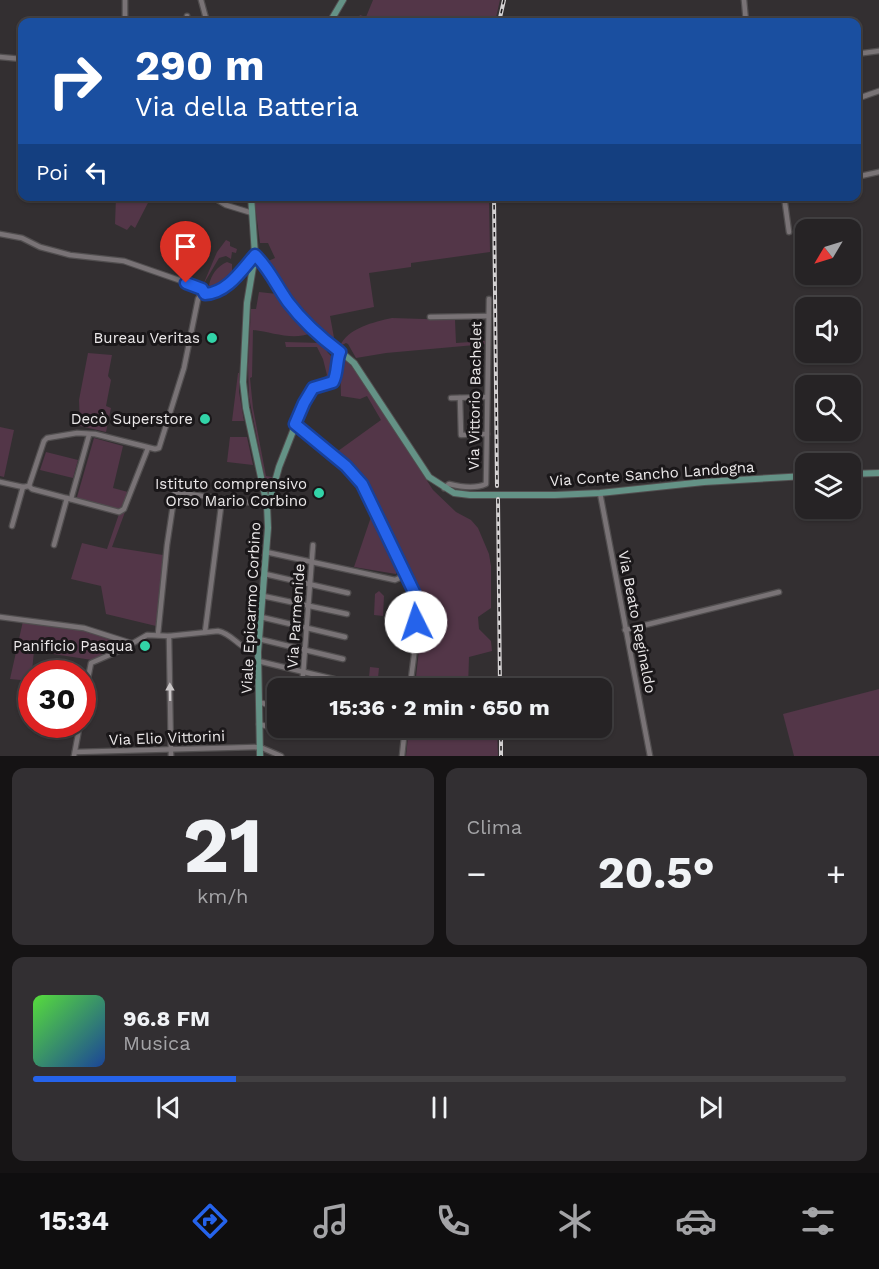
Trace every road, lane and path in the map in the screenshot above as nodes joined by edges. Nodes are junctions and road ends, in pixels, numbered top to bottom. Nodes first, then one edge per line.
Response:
1 (125, 0) edge
2 (201, 0) edge
3 (343, 0) edge
4 (744, 0) edge
5 (124, 18) edge
6 (206, 18) edge
7 (332, 18) edge
8 (746, 18) edge
9 (879, 51) edge
10 (861, 53) edge
11 (0, 57) edge
12 (18, 59) edge
13 (879, 91) edge
14 (861, 97) edge
15 (879, 172) edge
16 (861, 176) edge
17 (219, 201) edge
18 (251, 201) edge
19 (785, 201) edge
20 (252, 213) junction
21 (789, 232) dead end
22 (0, 234) edge
23 (255, 255) junction
24 (248, 266) junction
25 (205, 294) junction
26 (489, 299) dead end
27 (489, 316) junction
28 (430, 317) dead end
29 (340, 352) junction
30 (488, 397) junction
31 (451, 398) dead end
32 (460, 398) junction
33 (295, 424) junction
34 (307, 433) junction
35 (487, 434) junction
36 (89, 435) junction
37 (290, 437) junction
38 (148, 448) junction
39 (879, 473) edge
40 (861, 474) edge
41 (795, 477) edge
42 (0, 482) edge
43 (29, 486) junction
44 (22, 487) junction
45 (444, 488) junction
46 (600, 493) junction
47 (69, 499) junction
48 (222, 499) junction
49 (267, 505) junction
50 (12, 526) dead end
51 (54, 544) dead end
52 (313, 545) dead end
53 (266, 552) junction
54 (312, 562) junction
55 (264, 574) junction
56 (406, 575) junction
57 (310, 584) junction
58 (348, 592) dead end
59 (778, 592) dead end
60 (263, 596) junction
61 (309, 606) junction
62 (347, 615) dead end
63 (0, 617) edge
64 (261, 617) junction
65 (307, 628) junction
66 (625, 630) junction
67 (205, 632) junction
68 (158, 634) junction
69 (169, 636) junction
70 (345, 637) dead end
71 (259, 639) junction
72 (131, 644) junction
73 (305, 650) junction
74 (258, 652) junction
75 (344, 658) dead end
76 (96, 661) edge
77 (258, 661) junction
78 (304, 672) junction
79 (304, 678) edge
80 (329, 678) edge
81 (411, 678) edge
82 (259, 702) junction
83 (267, 705) edge
84 (259, 724) junction
85 (267, 726) edge
86 (77, 738) edge
87 (404, 738) edge
88 (260, 747) junction
89 (171, 749) junction
90 (74, 754) edge
91 (268, 754) edge
92 (171, 756) edge
93 (260, 756) edge
94 (281, 756) edge
95 (402, 756) edge
96 (651, 756) edge

1 - 5 street
2 - 6 street
3 - 7 main road
4 - 8 street
9 - 10 street
11 - 12 street
13 - 14 street
15 - 16 street
17 - 20 street
18 - 20 main road, Viale Epicarmo Corbino
19 - 21 street
20 - 23 main road, Viale Epicarmo Corbino
22 - 25 street
23 - 24 main road, Viale Epicarmo Corbino
23 - 29 main road, Via Conte Sancho Landogna
24 - 25 street
24 - 49 main road, Viale Epicarmo Corbino
25 - 38 street
26 - 27 street, Via Vittorio Bachelet
27 - 28 street
27 - 30 street, Via Vittorio Bachelet
29 - 33 main road
29 - 45 main road, Via Conte Sancho Landogna
30 - 32 street
30 - 35 street, Via Vittorio Bachelet
31 - 32 street
32 - 35 street
33 - 34 street
33 - 37 main road
34 - 37 street
34 - 56 street
35 - 45 street, Via Vittorio Bachelet
36 - 38 street
36 - 43 street
36 - 47 street
37 - 49 main road
38 - 47 street
39 - 40 main road
41 - 46 main road, Via Conte Sancho Landogna
42 - 44 street
43 - 44 street
43 - 47 street
44 - 50 street
45 - 46 main road, Via Conte Sancho Landogna
46 - 66 street, Via Beato Reginaldo
47 - 51 street
48 - 49 street
48 - 67 street
48 - 68 street
49 - 53 main road, Viale Epicarmo Corbino
52 - 54 street, Via Parmenide
53 - 54 street
53 - 55 main road, Viale Epicarmo Corbino
54 - 56 street
54 - 57 street, Via Parmenide
55 - 57 street
55 - 60 main road, Viale Epicarmo Corbino
56 - 81 street
57 - 58 street
57 - 61 street, Via Parmenide
59 - 66 street
60 - 61 street
60 - 64 main road, Viale Epicarmo Corbino
61 - 62 street
61 - 65 street, Via Parmenide
63 - 72 street
64 - 65 street
64 - 71 main road, Viale Epicarmo Corbino
65 - 70 street
65 - 73 street, Via Parmenide
66 - 96 street, Via Beato Reginaldo
67 - 69 street
67 - 74 street
68 - 69 street
68 - 72 street
89 -> 69 street
71 - 73 street
71 - 74 main road, Viale Epicarmo Corbino
72 - 76 street
73 - 75 street
73 - 78 street, Via Parmenide
74 - 77 main road, Viale Epicarmo Corbino
77 - 78 street
77 - 82 main road, Viale Epicarmo Corbino
78 - 79 street, Via Parmenide
78 - 80 street
82 - 83 street
82 - 84 main road, Viale Epicarmo Corbino
84 - 85 street
84 - 88 main road, Viale Epicarmo Corbino
86 - 90 street
87 - 95 street
88 - 89 street, Via Elio Vittorini
88 - 91 street
88 - 93 main road, Viale Epicarmo Corbino
89 - 90 street, Via Elio Vittorini
89 - 92 street
91 - 94 street

